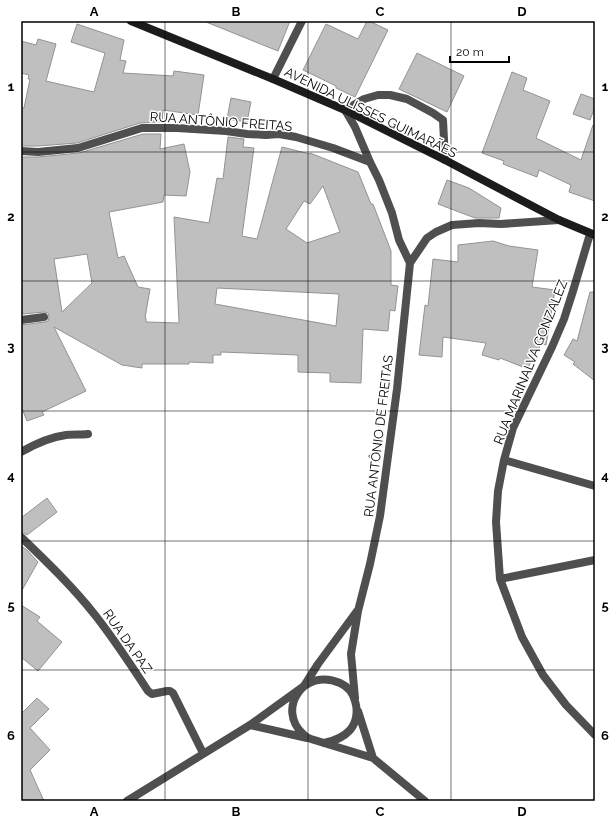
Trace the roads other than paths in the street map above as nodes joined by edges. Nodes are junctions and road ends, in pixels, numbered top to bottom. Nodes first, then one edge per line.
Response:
1 (131, 21) edge
2 (302, 21) edge
3 (273, 79) junction
4 (345, 110) junction
5 (21, 151) edge
6 (445, 160) junction
7 (370, 162) junction
8 (559, 220) junction
9 (593, 235) edge
10 (410, 263) junction
11 (44, 317) dead end
12 (21, 320) edge
13 (88, 434) dead end
14 (21, 452) edge
15 (504, 460) junction
16 (595, 486) edge
17 (21, 537) edge
18 (595, 560) edge
19 (500, 579) junction
20 (358, 611) junction
21 (304, 686) junction
22 (354, 698) junction
23 (357, 708) junction
24 (250, 725) junction
25 (595, 735) edge
26 (311, 739) junction
27 (324, 743) junction
28 (203, 753) junction
29 (374, 758) junction
30 (127, 801) edge
31 (425, 801) edge

1 - 3 main road, AVENIDA ULISSES GUIMARÃES
2 - 3 street
3 - 4 main road, AVENIDA ULISSES GUIMARÃES
4 - 6 main road, AVENIDA ULISSES GUIMARÃES
4 - 6 street
4 - 7 street
5 - 7 street, RUA ANTÔNIO FREITAS
6 - 8 main road, AVENIDA ULISSES GUIMARÃES
7 - 10 street
8 - 9 main road, AVENIDA ULISSES GUIMARÃES
8 - 10 street, RUA ANTÔNIO DE FREITAS
9 - 15 street, RUA MARINALVA GONZALEZ
10 - 20 street, RUA ANTÔNIO DE FREITAS
11 - 12 street
13 - 14 street
15 - 16 street
15 - 19 street, RUA MARINALVA GONZALEZ
17 - 28 street, RUA DA PAZ
18 - 19 street
19 - 25 street, RUA MARINALVA GONZALEZ
20 - 21 street, RUA ANTÔNIO DE FREITAS
20 - 22 street, RUA ANTÔNIO DE FREITAS
21 - 22 street
21 - 24 street
21 - 26 street
22 - 23 street
23 - 27 street
23 - 29 street
24 - 26 street
24 - 28 street
26 - 27 street
27 - 29 street
28 - 30 street
29 - 31 street

